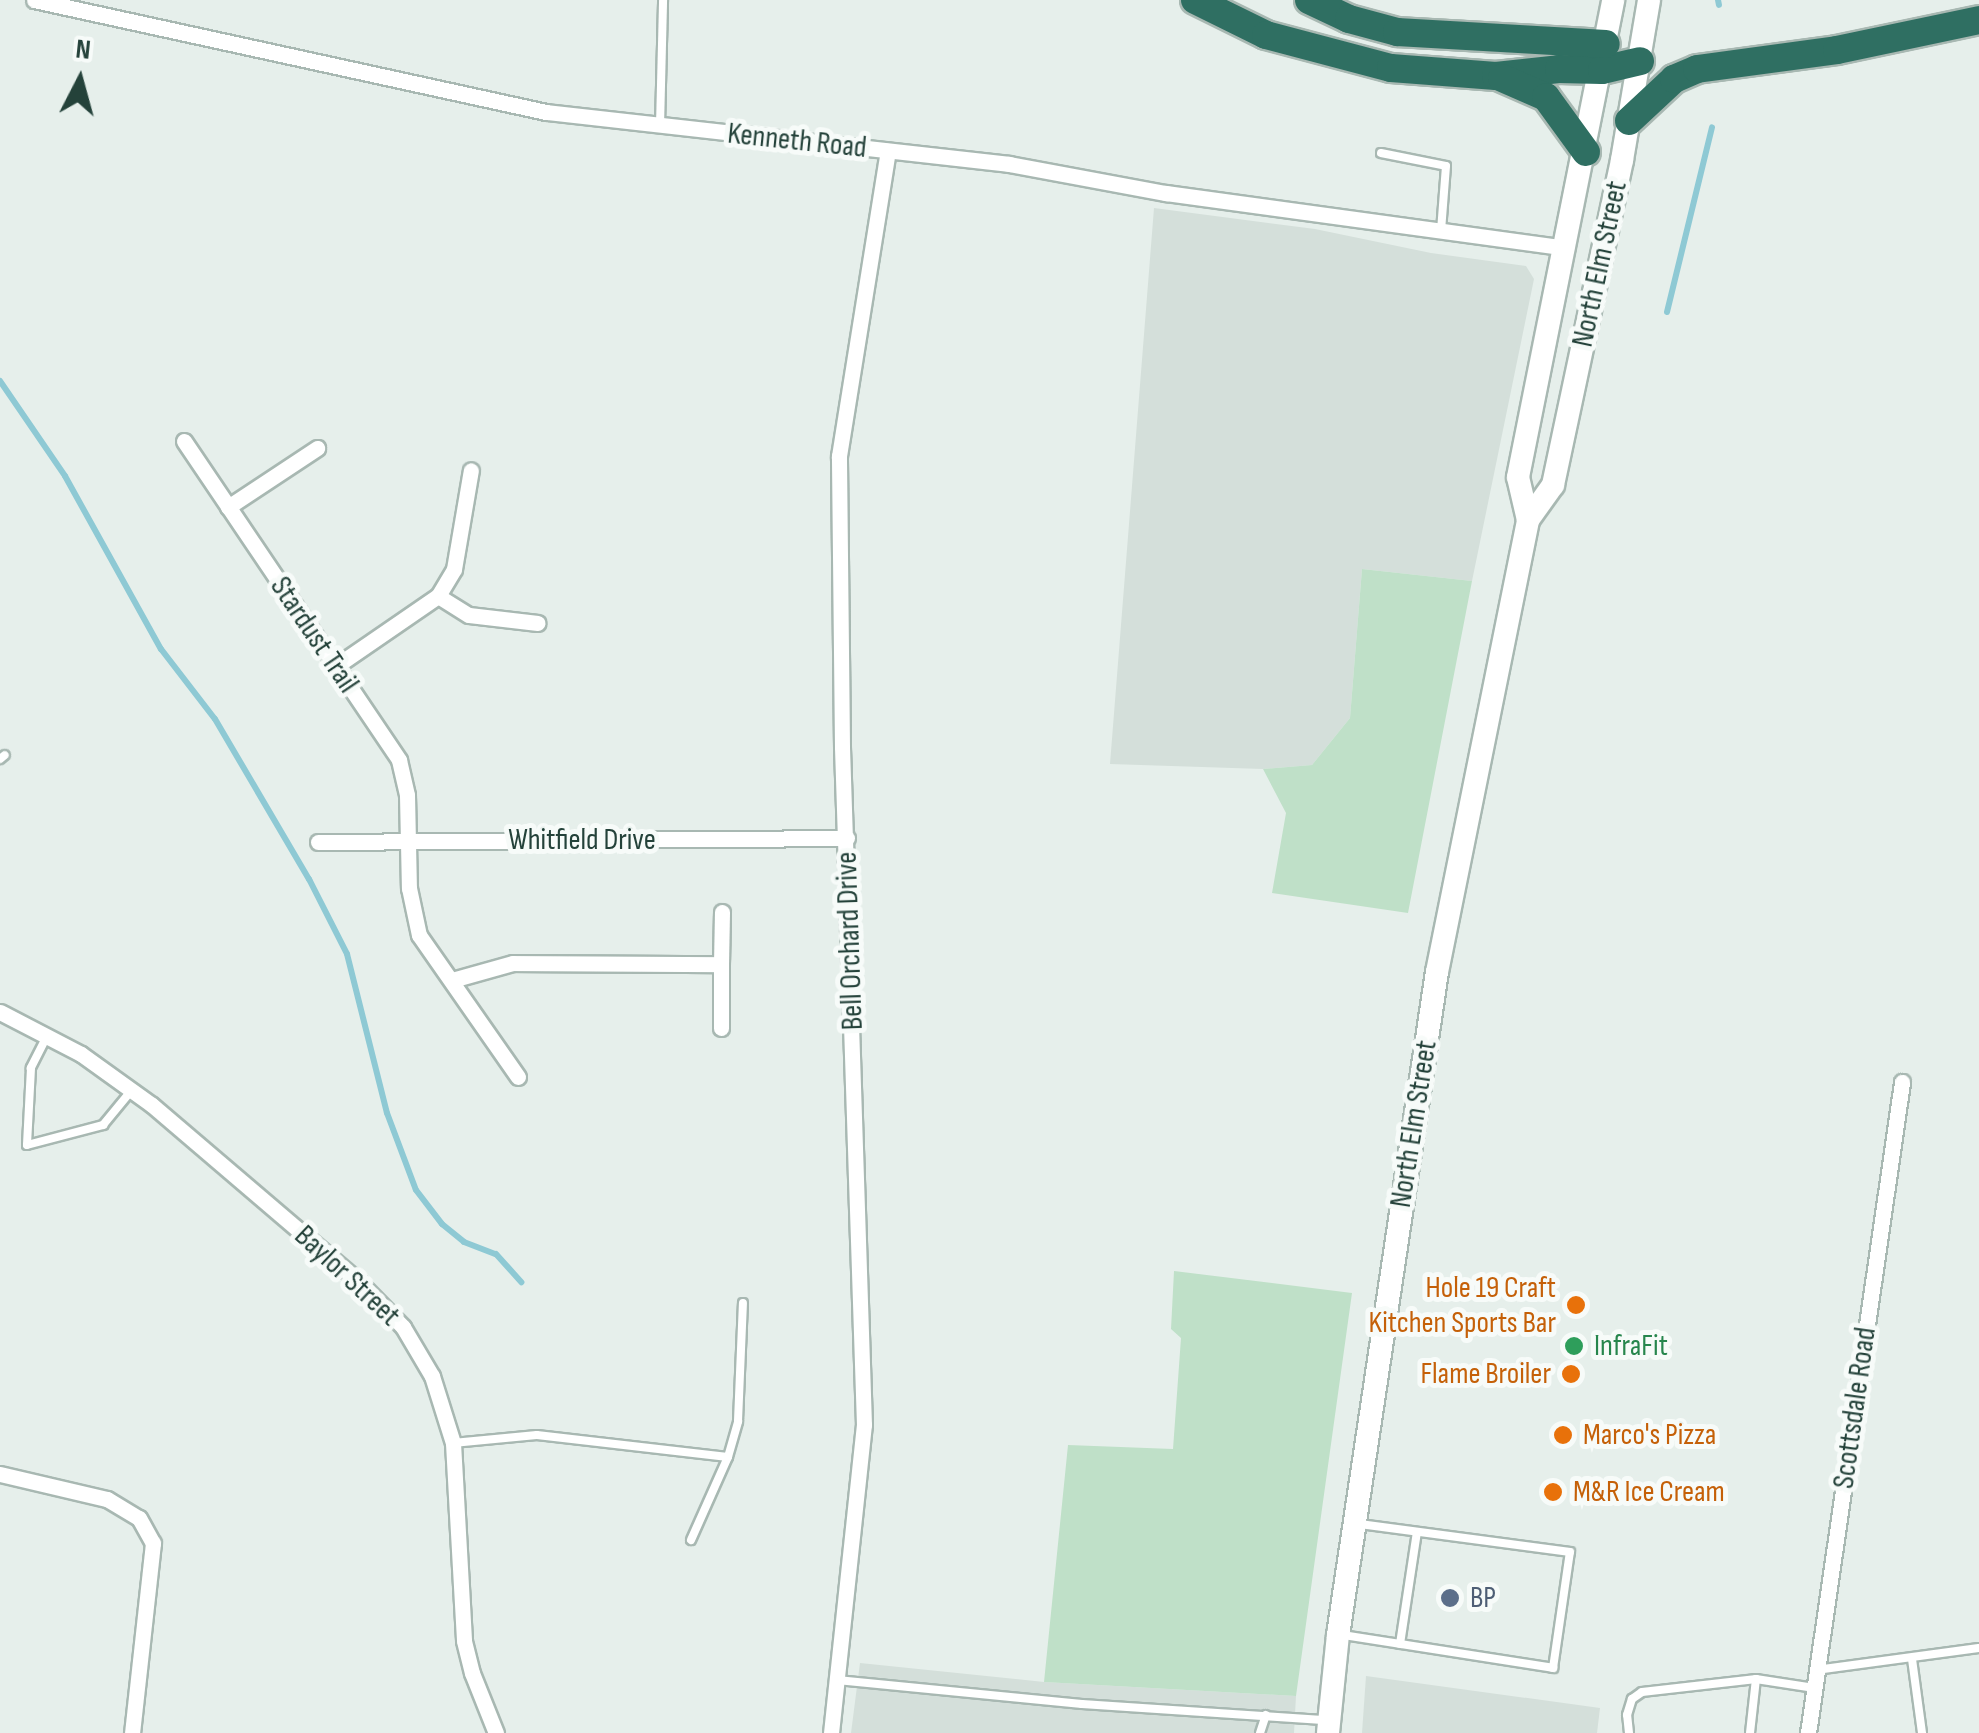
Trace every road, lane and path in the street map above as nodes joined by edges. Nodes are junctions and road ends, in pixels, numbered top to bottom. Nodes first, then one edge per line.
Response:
1 (34, 0) edge
2 (664, 0) edge
3 (1195, 0) edge
4 (1309, 0) edge
5 (1612, 0) edge
6 (1650, 0) edge
7 (1979, 20) edge
8 (1604, 57) junction
9 (1640, 61) junction
10 (1496, 76) junction
11 (1629, 121) junction
12 (660, 126) junction
13 (888, 151) junction
14 (1586, 152) junction
15 (1382, 154) dead end
16 (1441, 230) junction
17 (1566, 248) junction
18 (184, 440) dead end
19 (318, 448) dead end
20 (470, 470) dead end
21 (228, 507) junction
22 (1528, 520) junction
23 (438, 596) junction
24 (538, 623) dead end
25 (336, 666) junction
26 (847, 838) junction
27 (318, 842) dead end
28 (407, 842) junction
29 (722, 912) dead end
30 (721, 964) junction
31 (452, 980) junction
32 (0, 1012) edge
33 (721, 1028) dead end
34 (47, 1036) junction
35 (518, 1077) dead end
36 (1902, 1082) dead end
37 (132, 1091) junction
38 (743, 1303) dead end
39 (453, 1443) junction
40 (728, 1457) junction
41 (0, 1474) edge
42 (1355, 1524) junction
43 (1417, 1532) junction
44 (691, 1540) dead end
45 (1338, 1635) junction
46 (1400, 1644) junction
47 (1979, 1648) edge
48 (1912, 1660) junction
49 (1816, 1670) junction
50 (1756, 1679) junction
51 (838, 1680) junction
52 (1814, 1688) junction
53 (1266, 1715) junction
54 (1329, 1726) edge
55 (132, 1733) edge
56 (496, 1733) edge
57 (831, 1733) edge
58 (1260, 1733) edge
59 (1629, 1733) edge
60 (1750, 1733) edge
61 (1808, 1733) edge
62 (1922, 1733) edge

1 - 12 street, Kenneth Road
2 - 12 lane
3 - 10 highway
4 - 8 highway
5 - 8 main road, North Elm Street
6 - 9 main road, North Elm Street
7 - 11 highway
8 - 9 highway
8 - 10 highway
8 - 14 main road, North Elm Street
9 - 11 main road, North Elm Street
10 - 14 highway
11 - 22 main road, North Elm Street
12 - 13 street, Kenneth Road
13 - 16 street, Kenneth Road
13 - 26 street, Bell Orchard Drive
14 - 17 main road, North Elm Street
15 - 16 lane
16 - 17 street, Kenneth Road
17 - 22 main road, North Elm Street
18 - 21 street, Stardust Trail
19 - 21 street
20 - 23 street
21 - 25 street, Stardust Trail
22 - 42 main road, North Elm Street
23 - 24 street
23 - 25 street
25 - 28 street, Stardust Trail
26 - 28 street, Whitfield Drive
26 - 51 street, Bell Orchard Drive
27 - 28 street, Whitfield Drive
28 - 31 street, Stardust Trail
29 - 30 street
30 - 31 street
30 - 33 street
31 - 35 street, Stardust Trail
32 - 34 street, Baylor Street
34 - 37 street, Baylor Street
34 - 37 lane
36 - 49 street, Scottsdale Road
37 - 39 street, Baylor Street
38 - 40 lane
39 - 40 lane
39 - 56 street, Baylor Street
40 - 44 lane
41 - 55 street
42 - 43 lane
42 - 45 main road, North Elm Street
43 - 46 lane
43 - 46 lane
45 - 46 lane
45 - 54 main road, North Elm Street
47 - 48 lane
48 - 49 lane
48 - 62 lane
49 - 52 street, Scottsdale Road
50 - 52 lane
50 - 59 lane
50 - 60 lane
51 - 53 lane
51 - 57 street, Bell Orchard Drive
52 - 61 street, Scottsdale Road
53 - 54 lane
53 - 58 lane

